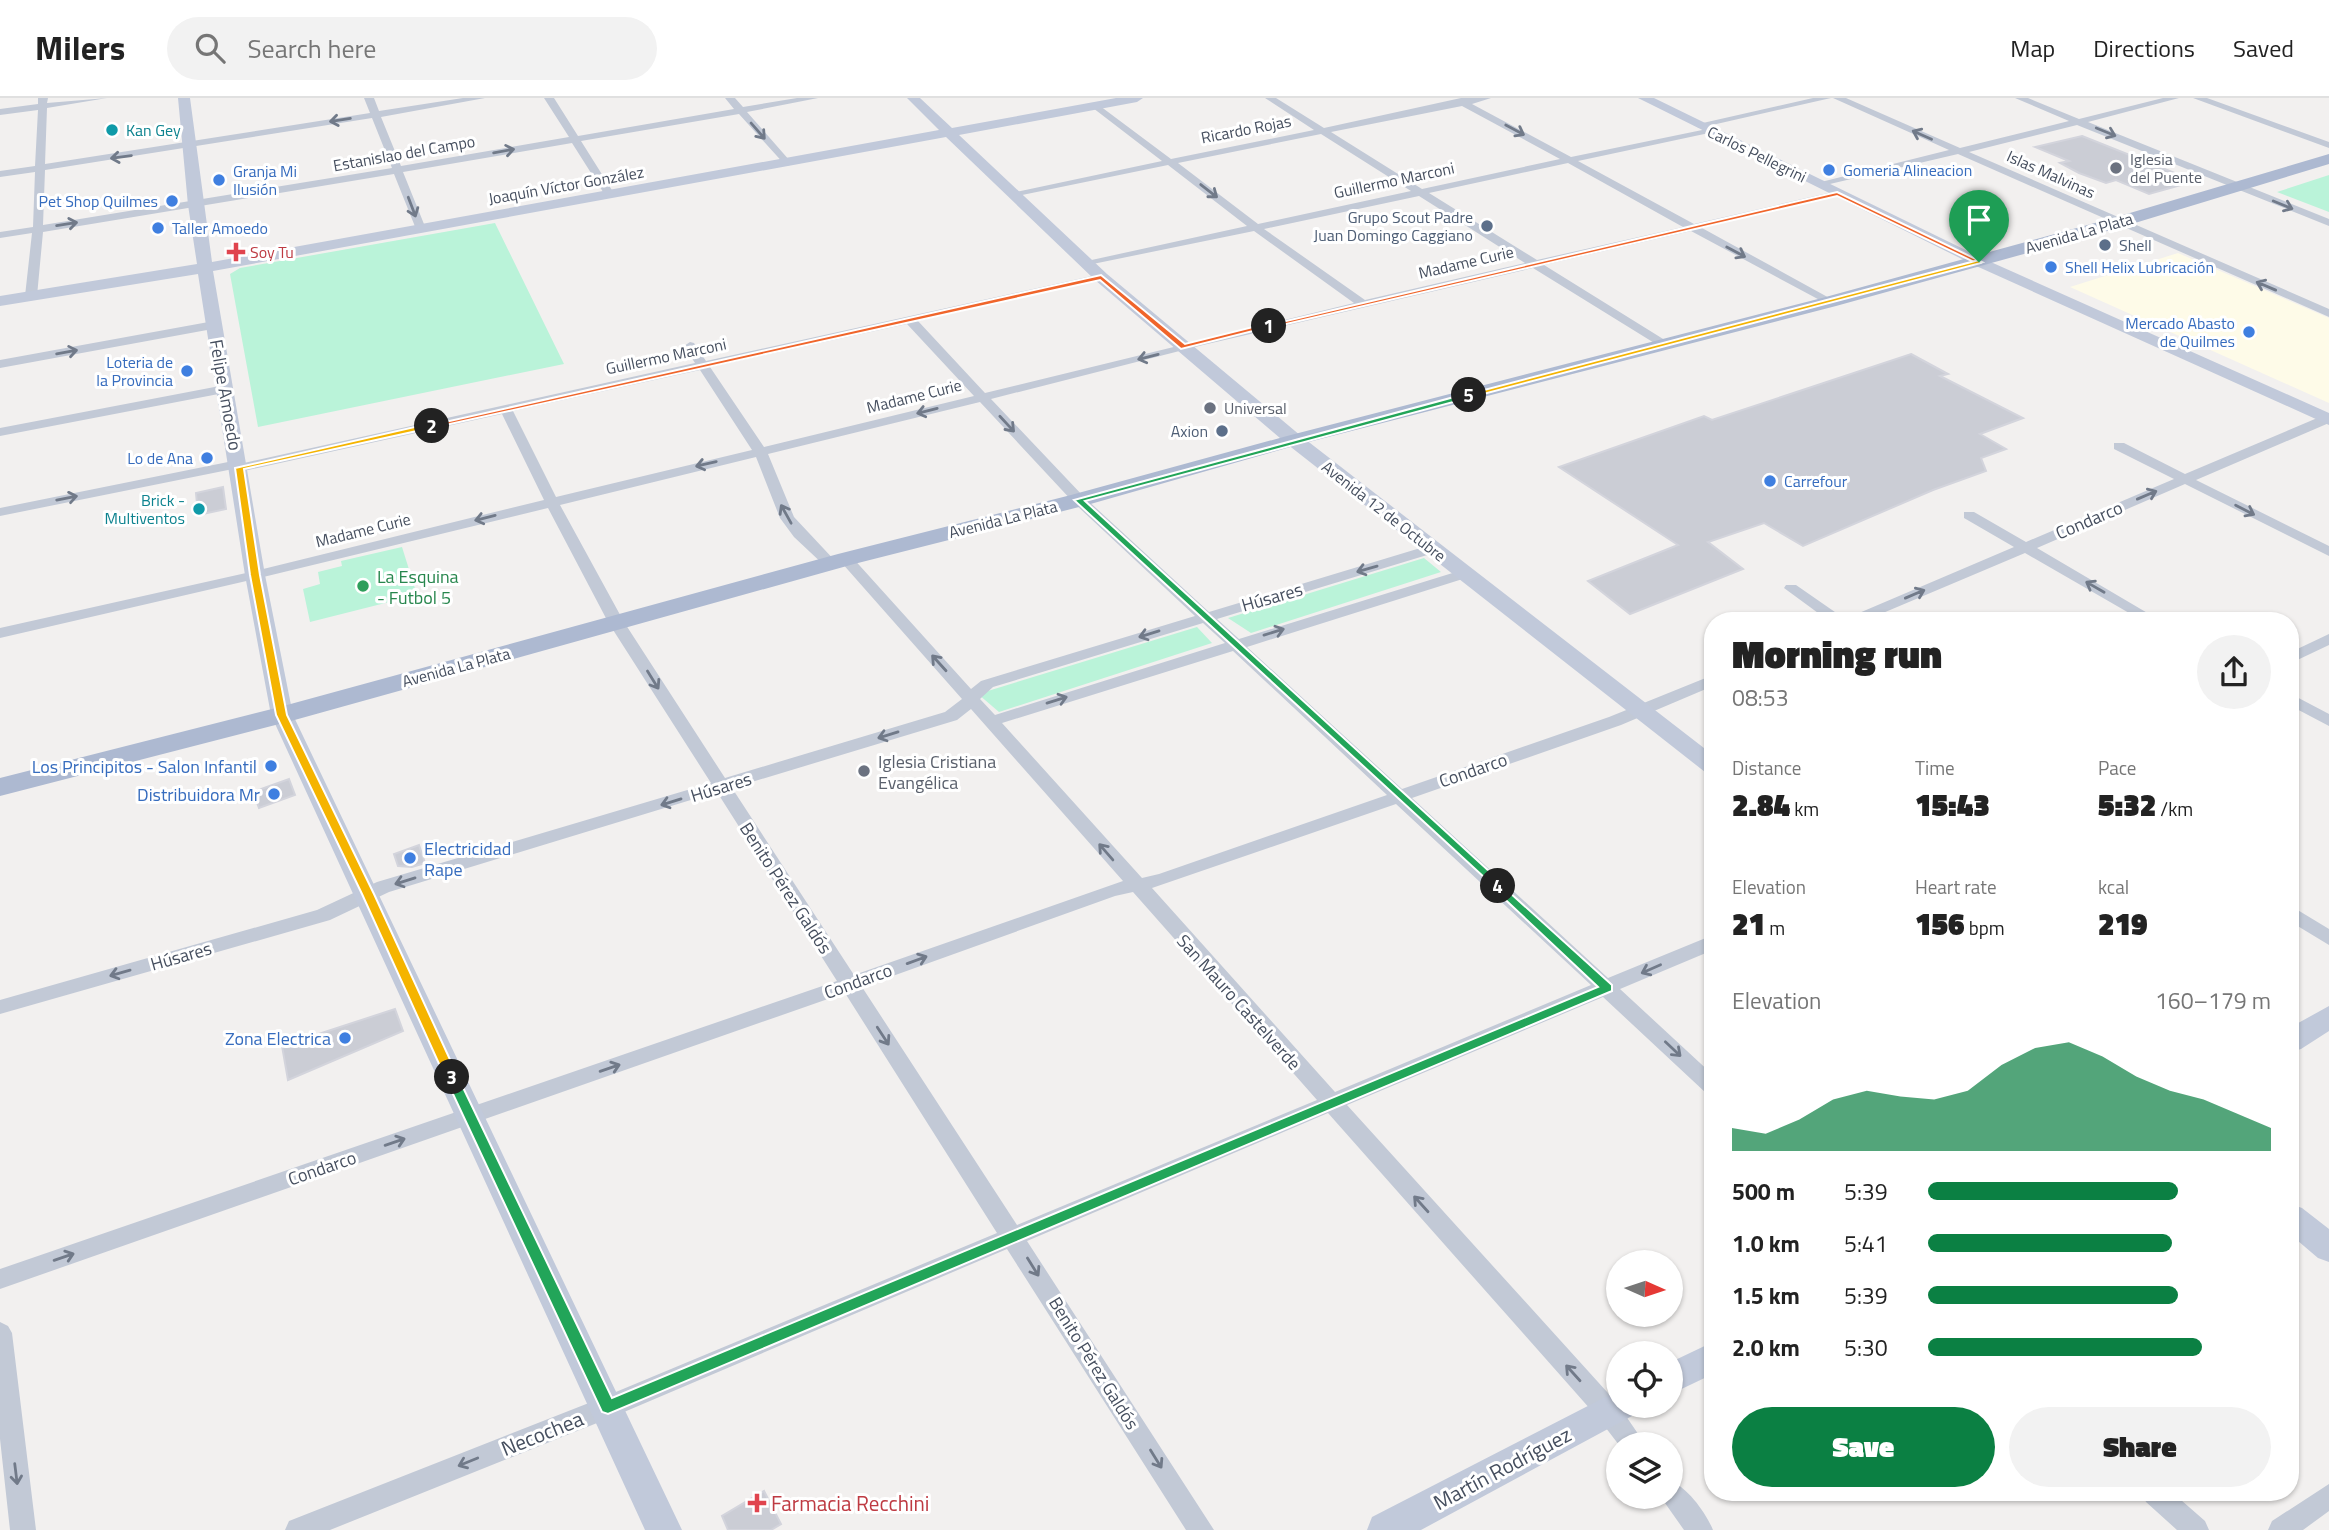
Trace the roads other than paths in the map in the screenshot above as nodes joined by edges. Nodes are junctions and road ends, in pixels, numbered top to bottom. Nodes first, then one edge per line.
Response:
1 (102, 98) edge
2 (184, 98) edge
3 (369, 98) edge
4 (480, 98) edge
5 (550, 98) edge
6 (730, 98) edge
7 (813, 98) edge
8 (913, 98) edge
9 (1137, 98) edge
10 (1270, 98) edge
11 (1486, 98) edge
12 (1644, 98) edge
13 (1826, 98) edge
14 (1838, 98) edge
15 (2020, 98) edge
16 (2174, 98) edge
17 (2198, 98) edge
18 (1459, 100) edge
19 (43, 102) edge
20 (1102, 102) edge
21 (740, 111) junction
22 (0, 112) edge
23 (374, 115) junction
24 (2078, 121) junction
25 (1704, 128) junction
26 (1322, 132) junction
27 (950, 134) junction
28 (576, 139) junction
29 (2329, 145) edge
30 (189, 146) junction
31 (1959, 151) junction
32 (2329, 159) edge
33 (1570, 160) junction
34 (1170, 162) junction
35 (786, 163) junction
36 (41, 169) junction
37 (398, 170) junction
38 (0, 174) edge
39 (1821, 185) junction
40 (2238, 186) junction
41 (1418, 192) junction
42 (1012, 194) junction
43 (1837, 194) junction
44 (610, 195) junction
45 (195, 205) junction
46 (2119, 222) junction
47 (2329, 223) edge
48 (1691, 227) junction
49 (1256, 228) junction
50 (38, 229) junction
51 (421, 229) junction
52 (0, 234) edge
53 (1979, 262) junction
54 (1087, 264) junction
55 (1535, 264) junction
56 (205, 268) junction
57 (1101, 277) junction
58 (32, 296) junction
59 (0, 301) edge
60 (1829, 302) junction
61 (1363, 304) junction
62 (2329, 313) edge
63 (911, 320) junction
64 (214, 325) junction
65 (1664, 345) junction
66 (690, 346) dead end
67 (1183, 347) junction
68 (0, 364) edge
69 (704, 365) junction
70 (225, 389) junction
71 (982, 397) junction
72 (506, 409) junction
73 (2328, 420) edge
74 (0, 432) edge
75 (1294, 440) junction
76 (2119, 446) dead end
77 (760, 451) junction
78 (239, 466) junction
79 (2184, 479) junction
80 (1079, 500) junction
81 (551, 501) junction
82 (0, 512) edge
83 (1969, 515) dead end
84 (2025, 547) junction
85 (1432, 549) junction
86 (2329, 552) edge
87 (839, 562) junction
88 (1464, 574) junction
89 (255, 575) junction
90 (1791, 589) dead end
91 (1826, 612) edge
92 (1873, 612) edge
93 (2138, 612) edge
94 (1207, 616) junction
95 (617, 622) junction
96 (0, 633) edge
97 (2329, 639) edge
98 (1237, 643) junction
99 (2299, 654) edge
100 (1704, 684) edge
101 (972, 699) junction
102 (2299, 704) edge
103 (1640, 710) junction
104 (282, 715) junction
105 (992, 721) junction
106 (2329, 721) edge
107 (1704, 760) edge
108 (0, 787) edge
109 (720, 787) junction
110 (1401, 795) junction
111 (1135, 885) junction
112 (368, 894) junction
113 (2299, 918) edge
114 (2329, 938) edge
115 (1704, 946) edge
116 (849, 984) junction
117 (1607, 988) junction
118 (0, 1007) edge
119 (2329, 1017) edge
120 (2299, 1036) edge
121 (1704, 1079) edge
122 (1331, 1104) junction
123 (470, 1116) junction
124 (2299, 1224) edge
125 (1015, 1238) junction
126 (2329, 1248) edge
127 (0, 1279) edge
128 (0, 1333) edge
129 (1704, 1362) edge
130 (1683, 1373) edge
131 (1606, 1399) edge
132 (608, 1407) junction
133 (1606, 1412) edge
134 (2329, 1496) edge
135 (2164, 1501) edge
136 (1683, 1508) edge
137 (23, 1530) edge
138 (298, 1530) edge
139 (664, 1530) edge
140 (1201, 1530) edge
141 (1385, 1530) edge
142 (1700, 1530) edge
143 (2196, 1530) edge
144 (2281, 1530) edge

1 - 19 street
2 - 30 main road, Felipe Amoedo
3 - 23 street
4 - 23 street
5 - 28 street
6 - 21 street
7 - 21 street, Estanislao del Campo
8 - 27 main road, Avenida 12 de Octubre
9 - 20 main road, Joaquín Víctor González
10 - 26 street
11 - 18 street, Ricardo Rojas
12 - 25 main road, Carlos Pellegrini
13 - 25 street, Guillermo Marconi
31 -> 14 street, Islas Malvinas
15 - 24 street
16 - 24 street
17 - 29 street
18 - 26 street, Ricardo Rojas
18 -> 33 street
19 - 22 street
19 - 36 street
20 - 27 main road, Joaquín Víctor González
20 - 34 street
21 - 28 street, Estanislao del Campo
21 -> 35 street
23 -> 30 street
23 - 37 street
24 - 31 street
24 -> 40 street
25 - 33 street, Guillermo Marconi
25 - 39 main road, Carlos Pellegrini
26 - 34 street, Ricardo Rojas
26 - 41 street
27 - 35 main road, Joaquín Víctor González
27 - 42 main road, Avenida 12 de Octubre
37 -> 28 street, Estanislao del Campo
28 - 44 street
30 -> 36 street
30 - 45 main road, Felipe Amoedo
31 - 39 street
31 - 46 street, Islas Malvinas
32 - 40 main road, Avenida La Plata
33 - 41 street, Guillermo Marconi
33 - 48 street
34 - 42 street, Ricardo Rojas
34 -> 49 street
35 - 44 main road, Joaquín Víctor González
36 - 38 street
36 - 50 street
37 - 45 street, Estanislao del Campo
37 -> 51 street
39 - 43 main road, Carlos Pellegrini
40 - 46 main road, Avenida La Plata
40 -> 47 street
41 - 49 street, Guillermo Marconi
41 - 55 street
42 - 54 main road, Avenida 12 de Octubre
43 - 48 street, Madame Curie
43 - 53 main road, Carlos Pellegrini
44 - 51 main road, Joaquín Víctor González
50 -> 45 street, Estanislao del Campo
45 - 56 main road, Felipe Amoedo
46 - 53 main road, Avenida La Plata
62 -> 46 street, Islas Malvinas
48 - 55 street, Madame Curie
48 -> 60 street
49 - 54 street, Guillermo Marconi
49 - 61 street
50 - 52 street, Estanislao del Campo
50 - 58 street
51 - 56 main road, Joaquín Víctor González
53 - 60 main road, Avenida La Plata
53 - 73 main road, Carlos Pellegrini
54 - 57 main road, Avenida 12 de Octubre
55 - 61 street, Madame Curie
55 - 65 street
56 - 58 main road, Joaquín Víctor González
56 - 64 main road, Felipe Amoedo
57 - 63 street, Guillermo Marconi
57 - 67 main road, Avenida 12 de Octubre
58 - 59 main road, Joaquín Víctor González
60 - 65 main road, Avenida La Plata
61 - 67 street, Madame Curie
63 - 69 street, Guillermo Marconi
63 - 71 street
68 -> 64 street
64 - 70 main road, Felipe Amoedo
65 - 75 main road, Avenida La Plata
66 - 69 street, San Mauro Castelverde
67 -> 71 street, Madame Curie
67 - 75 main road, Avenida 12 de Octubre
69 - 72 street, Guillermo Marconi
69 - 77 street, San Mauro Castelverde
70 - 74 street
70 - 78 main road, Felipe Amoedo
71 -> 77 street, Madame Curie
71 -> 80 street
72 - 78 street, Guillermo Marconi
72 - 81 street, Benito Pérez Galdós
73 - 79 street, Condarco
75 - 80 main road, Avenida La Plata
75 - 85 main road, Avenida 12 de Octubre
76 - 79 street
77 -> 81 street, Madame Curie
87 -> 77 street, San Mauro Castelverde
82 -> 78 street, Guillermo Marconi
78 - 89 main road, Felipe Amoedo
84 -> 79 street, Condarco
79 -> 86 street
80 - 87 main road, Avenida La Plata
80 - 94 street
81 -> 89 street, Madame Curie
81 - 95 street, Benito Pérez Galdós
83 - 84 street
92 -> 84 street, Condarco
93 -> 84 street
85 - 88 main road, Avenida 12 de Octubre
85 -> 94 street, Húsares
87 - 95 main road, Avenida La Plata
101 -> 87 street, San Mauro Castelverde
98 -> 88 street, Húsares
88 - 103 main road, Avenida 12 de Octubre
89 - 96 street, Madame Curie
89 - 104 main road, Felipe Amoedo
90 - 91 street
94 - 98 street
94 -> 101 street, Húsares
95 - 104 main road, Avenida La Plata
95 -> 109 street, Benito Pérez Galdós
97 - 99 street
105 -> 98 street, Húsares
98 - 110 street
100 - 103 street, Condarco
101 - 105 street, San Mauro Castelverde
101 -> 109 street, Húsares
102 - 106 street
103 - 107 main road, Avenida 12 de Octubre
103 - 110 street, Condarco
104 - 108 main road, Avenida La Plata
104 - 112 main road, Felipe Amoedo
111 -> 105 street, San Mauro Castelverde
109 -> 112 street, Húsares
109 - 116 street, Benito Pérez Galdós
110 - 111 street, Condarco
110 - 117 street
116 -> 111 street, Condarco
111 - 122 street, San Mauro Castelverde
112 -> 118 street, Húsares
112 - 123 main road, Felipe Amoedo
113 - 114 street
115 -> 117 street, Necochea
123 -> 116 street, Condarco
116 -> 125 street, Benito Pérez Galdós
117 -> 121 street
117 - 122 street, Necochea
119 - 120 main road
122 - 125 street, Necochea
131 -> 122 street, San Mauro Castelverde
127 -> 123 street, Condarco
123 - 132 main road, Felipe Amoedo
124 - 126 main road
125 - 132 street, Necochea
125 -> 140 street, Benito Pérez Galdós
128 -> 137 street
129 - 130 main road
132 -> 138 street, Necochea
132 - 139 main road, Felipe Amoedo
133 - 141 main road, Martín Rodríguez
134 - 144 street
135 - 143 street
136 - 142 street

